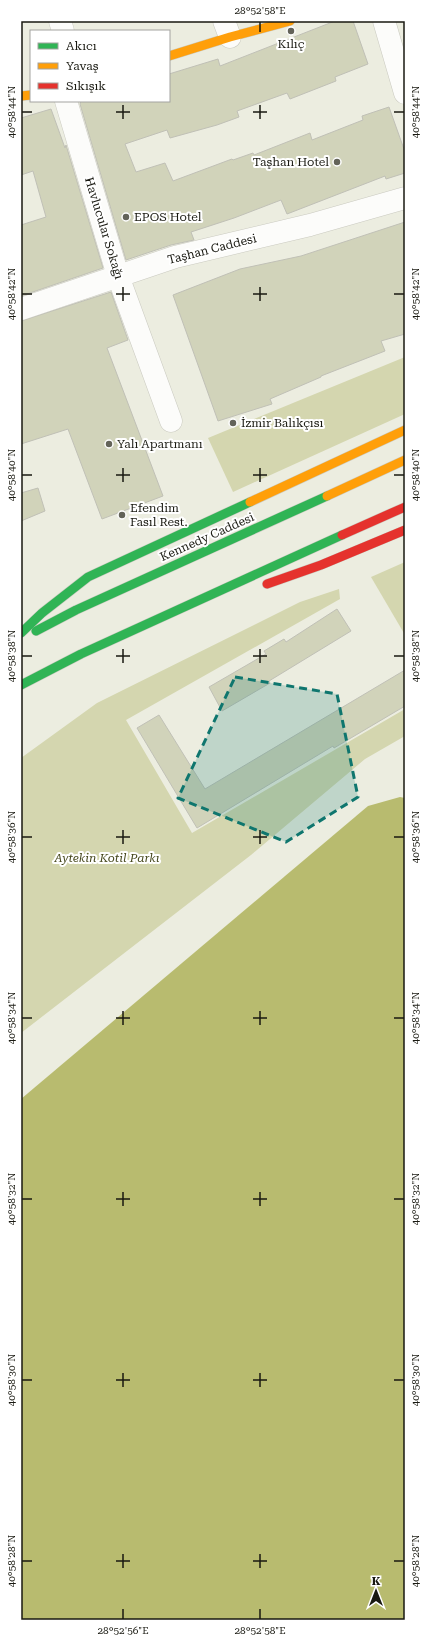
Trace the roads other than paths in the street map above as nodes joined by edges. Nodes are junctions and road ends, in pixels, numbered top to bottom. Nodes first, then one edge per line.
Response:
1 (290, 21) edge
2 (384, 21) edge
3 (227, 29) edge
4 (170, 56) edge
5 (405, 93) edge
6 (66, 102) edge
7 (405, 198) edge
8 (118, 276) junction
9 (21, 309) edge
10 (172, 421) dead end
11 (405, 430) edge
12 (405, 460) edge
13 (405, 507) edge
14 (405, 530) edge
15 (257, 588) dead end
16 (228, 598) dead end
17 (181, 609) junction
18 (21, 633) edge
19 (21, 638) edge
20 (21, 685) edge

1 - 3 main road
2 - 5 street
3 - 4 main road
6 - 8 street, Havlucular Sokağı
7 - 8 street, Taşhan Caddesi
8 - 9 street, Taşhan Caddesi
8 - 10 street, Havlucular Sokağı
11 - 18 main road
12 - 19 main road, Kennedy Caddesi
13 - 17 main road
14 - 15 main road
16 - 17 main road
17 - 20 main road

